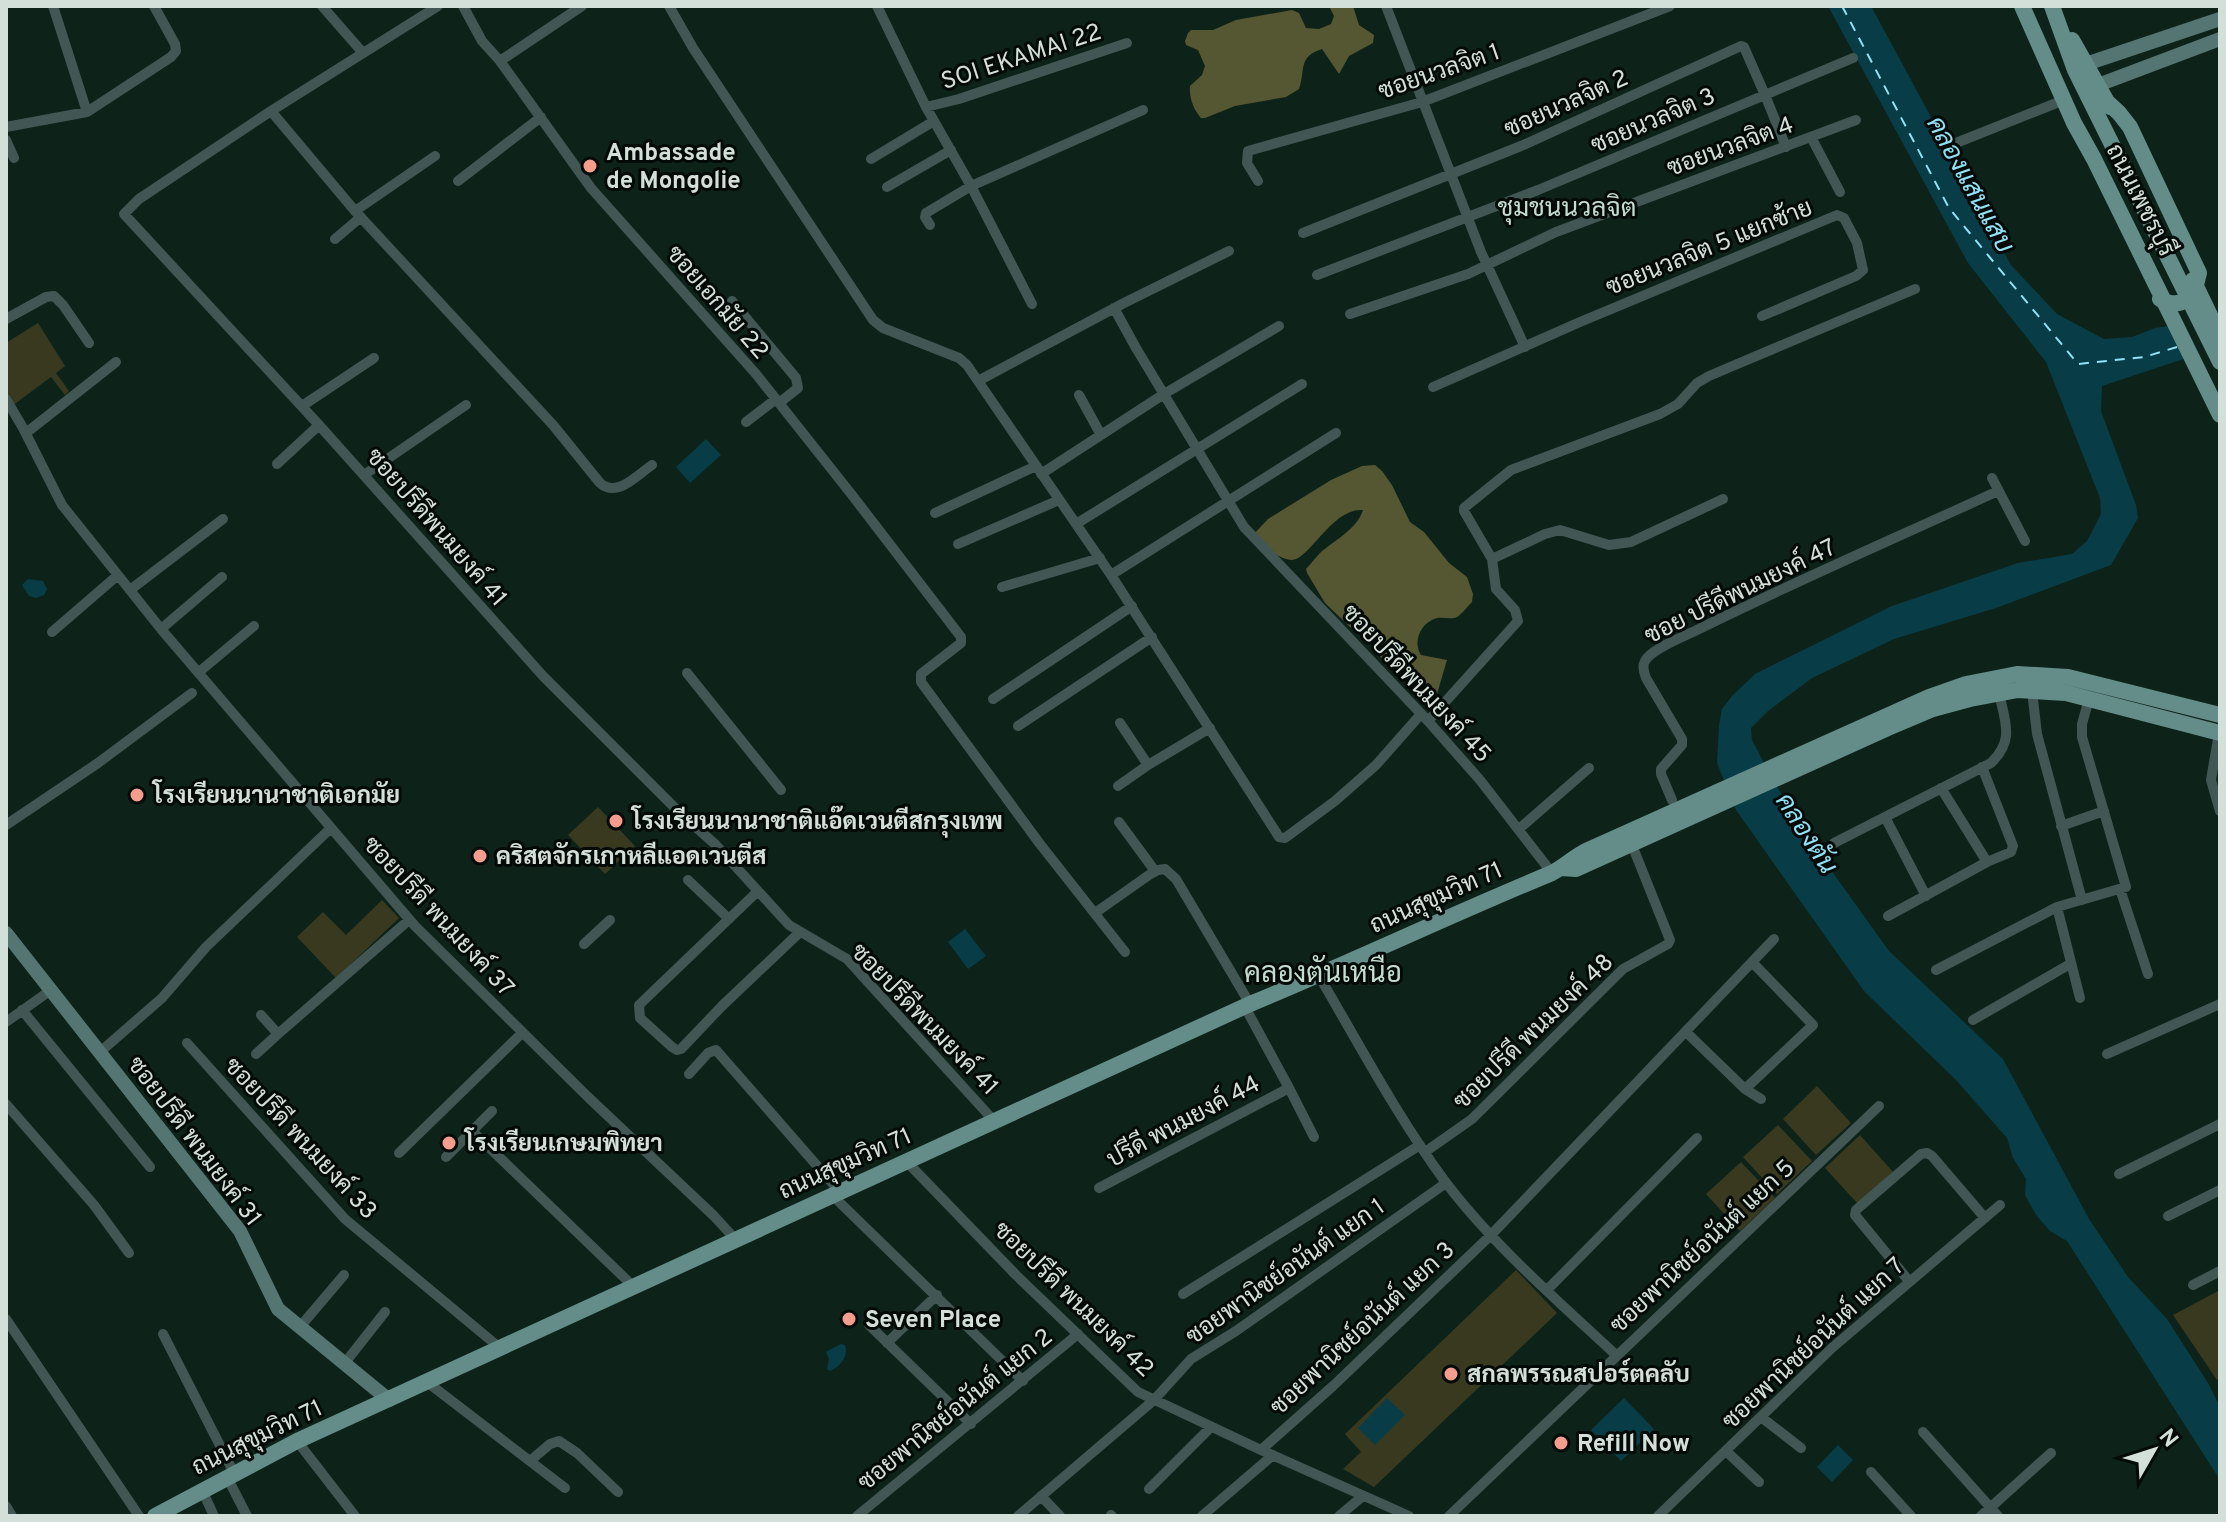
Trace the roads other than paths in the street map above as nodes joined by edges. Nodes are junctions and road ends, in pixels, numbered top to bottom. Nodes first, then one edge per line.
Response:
1 (53, 6) edge
2 (154, 6) edge
3 (322, 6) edge
4 (438, 6) edge
5 (463, 6) edge
6 (582, 6) edge
7 (669, 6) edge
8 (1386, 6) edge
9 (1670, 6) edge
10 (2022, 6) edge
11 (2032, 6) edge
12 (2052, 6) edge
13 (882, 8) edge
14 (2220, 19) edge
15 (2220, 39) edge
16 (1127, 43) dead end
17 (363, 53) junction
18 (1853, 58) dead end
19 (500, 61) junction
20 (2086, 64) junction
21 (2102, 93) junction
22 (1765, 95) junction
23 (2064, 100) junction
24 (1422, 102) junction
25 (926, 107) junction
26 (1143, 110) dead end
27 (271, 111) junction
28 (87, 112) junction
29 (541, 117) junction
30 (1856, 120) dead end
31 (934, 121) junction
32 (2074, 123) junction
33 (6, 127) edge
34 (1811, 137) junction
35 (6, 140) edge
36 (1951, 145) dead end
37 (1786, 147) junction
38 (951, 150) junction
39 (435, 156) dead end
40 (14, 158) dead end
41 (871, 159) dead end
42 (1452, 175) junction
43 (2136, 179) junction
44 (458, 181) dead end
45 (1258, 181) dead end
46 (971, 186) junction
47 (887, 187) dead end
48 (1840, 192) dead end
49 (358, 214) junction
50 (1468, 217) junction
51 (930, 225) dead end
52 (1303, 233) dead end
53 (335, 239) dead end
54 (1229, 251) dead end
55 (1487, 266) junction
56 (1317, 275) dead end
57 (1915, 289) dead end
58 (732, 301) dead end
59 (1032, 304) dead end
60 (1114, 308) junction
61 (1350, 314) dead end
62 (1762, 316) dead end
63 (6, 319) edge
64 (1279, 326) dead end
65 (2220, 336) edge
66 (89, 343) dead end
67 (1525, 347) junction
68 (374, 358) dead end
69 (2216, 360) edge
70 (116, 362) dead end
71 (2220, 377) edge
72 (978, 381) junction
73 (1302, 384) dead end
74 (1433, 387) dead end
75 (2220, 393) edge
76 (1164, 394) junction
77 (1079, 395) dead end
78 (6, 399) edge
79 (778, 401) junction
80 (466, 405) dead end
81 (302, 406) junction
82 (2220, 415) edge
83 (746, 422) dead end
84 (319, 425) junction
85 (26, 433) junction
86 (1336, 433) dead end
87 (1101, 435) junction
88 (1197, 450) junction
89 (277, 464) dead end
90 (652, 465) dead end
91 (1039, 470) junction
92 (364, 475) junction
93 (1992, 478) dead end
94 (1998, 491) junction
95 (1723, 499) dead end
96 (1059, 500) junction
97 (1228, 501) junction
98 (935, 513) dead end
99 (223, 519) dead end
100 (1076, 524) junction
101 (2025, 541) dead end
102 (958, 544) dead end
103 (1100, 558) junction
104 (1492, 559) junction
105 (118, 575) junction
106 (1111, 575) junction
107 (222, 577) dead end
108 (1002, 587) dead end
109 (130, 590) junction
110 (1132, 606) junction
111 (254, 626) dead end
112 (161, 629) junction
113 (52, 632) dead end
114 (1152, 637) junction
115 (199, 672) junction
116 (687, 673) dead end
117 (1968, 691) junction
118 (2032, 691) junction
119 (192, 693) dead end
120 (1999, 693) junction
121 (993, 699) dead end
122 (2089, 699) junction
123 (2220, 715) edge
124 (1424, 718) junction
125 (1120, 723) dead end
126 (1018, 726) dead end
127 (1210, 728) junction
128 (2220, 733) edge
129 (1148, 765) junction
130 (1982, 767) junction
131 (1589, 768) dead end
132 (1118, 786) dead end
133 (1941, 788) junction
134 (781, 790) dead end
135 (1672, 800) junction
136 (2104, 811) junction
137 (2220, 811) edge
138 (1885, 817) junction
139 (1119, 822) dead end
140 (6, 825) edge
141 (2061, 826) junction
142 (331, 828) junction
143 (1519, 829) junction
144 (1834, 843) dead end
145 (1634, 850) junction
146 (1987, 862) junction
147 (1155, 871) junction
148 (1556, 871) junction
149 (688, 880) dead end
150 (2123, 888) junction
151 (758, 891) junction
152 (1926, 896) junction
153 (2082, 900) junction
154 (2057, 907) junction
155 (1095, 913) junction
156 (1888, 916) dead end
157 (729, 919) junction
158 (409, 920) junction
159 (610, 920) dead end
160 (800, 932) junction
161 (6, 933) edge
162 (1774, 939) dead end
163 (584, 944) dead end
164 (1125, 952) dead end
165 (1753, 963) junction
166 (2070, 964) junction
167 (1936, 970) dead end
168 (2148, 974) dead end
169 (1319, 976) junction
170 (51, 990) junction
171 (2080, 998) dead end
172 (2220, 1004) edge
173 (1248, 1006) junction
174 (22, 1010) junction
175 (261, 1015) dead end
176 (1973, 1020) dead end
177 (6, 1021) edge
178 (1686, 1032) junction
179 (522, 1033) junction
180 (278, 1034) junction
181 (187, 1043) dead end
182 (100, 1052) junction
183 (256, 1054) dead end
184 (2107, 1054) dead end
185 (689, 1074) dead end
186 (1289, 1088) junction
187 (1745, 1089) junction
188 (1761, 1099) dead end
189 (6, 1104) edge
190 (1879, 1106) dead end
191 (492, 1111) dead end
192 (995, 1122) junction
193 (2220, 1124) edge
194 (471, 1130) junction
195 (1314, 1137) dead end
196 (1697, 1138) dead end
197 (1422, 1149) junction
198 (399, 1153) dead end
199 (446, 1157) dead end
200 (906, 1161) junction
201 (150, 1167) dead end
202 (2119, 1174) dead end
203 (1446, 1183) junction
204 (1099, 1188) dead end
205 (2220, 1190) edge
206 (836, 1193) junction
207 (2000, 1205) dead end
208 (2168, 1216) dead end
209 (1985, 1218) junction
210 (1491, 1235) junction
211 (735, 1239) junction
212 (129, 1253) dead end
213 (2220, 1271) edge
214 (344, 1275) dead end
215 (1909, 1281) junction
216 (2193, 1285) dead end
217 (634, 1287) junction
218 (1547, 1290) junction
219 (1183, 1294) dead end
220 (937, 1295) junction
221 (385, 1312) dead end
222 (6, 1319) edge
223 (869, 1325) dead end
224 (299, 1328) junction
225 (163, 1334) dead end
226 (1078, 1334) junction
227 (887, 1343) junction
228 (500, 1348) junction
229 (1616, 1355) junction
230 (344, 1364) junction
231 (1023, 1381) junction
232 (427, 1382) junction
233 (389, 1400) junction
234 (1154, 1400) junction
235 (1761, 1417) junction
236 (971, 1424) junction
237 (1211, 1427) junction
238 (1923, 1432) dead end
239 (297, 1441) junction
240 (1801, 1448) dead end
241 (1261, 1450) junction
242 (1726, 1451) junction
243 (2051, 1453) dead end
244 (1273, 1455) junction
245 (530, 1461) junction
246 (1871, 1472) dead end
247 (231, 1475) junction
248 (1759, 1482) dead end
249 (565, 1488) dead end
250 (1149, 1489) dead end
251 (202, 1490) junction
252 (618, 1492) dead end
253 (1041, 1496) junction
254 (1363, 1496) junction
255 (6, 1506) edge
256 (1994, 1512) edge
257 (12, 1516) edge
258 (139, 1516) edge
259 (155, 1516) edge
260 (214, 1516) edge
261 (247, 1516) edge
262 (355, 1516) edge
263 (857, 1516) edge
264 (1018, 1516) edge
265 (1060, 1516) edge
266 (1202, 1516) edge
267 (1339, 1516) edge
268 (1409, 1516) edge
269 (1449, 1516) edge
270 (1658, 1516) edge
271 (1911, 1516) edge
272 (1981, 1516) edge

1 - 28 street
2 - 28 street
3 - 17 street
4 - 17 street, ซอยปรีดีพนมยงค์ 41
5 - 19 street, ซอยเอกมัย 22
6 - 19 street
7 - 72 street
8 - 24 street
9 - 24 street, ซอยนวลจิต 1
10 - 23 main road, ถนนเพชรบุรี
11 - 75 main road, ถนนเพชรบุรี
12 - 20 main road, ถนนเพชรบุรี
12 - 43 main road, ถนนเพชรบุรี
13 - 25 street
14 - 20 street
15 - 21 street
16 - 25 street, SOI EKAMAI 22
17 - 27 street, ซอยปรีดีพนมยงค์ 41
18 - 22 street, ซอยนวลจิต 3
19 - 29 street, ซอยเอกมัย 22
20 - 21 main road, ถนนเพชรบุรี
21 - 32 main road
21 - 43 main road, ถนนเพชรบุรี
22 - 37 street, ซอยนวลจิต 2
22 - 42 street, ซอยนวลจิต 2
22 - 50 street, ซอยนวลจิต 3
23 - 32 main road, ถนนเพชรบุรี
23 - 36 street
24 - 42 street
24 - 45 street, ซอยนวลจิต 1
25 - 31 street
26 - 46 street
27 - 49 street
27 - 81 street, ซอยปรีดีพนมยงค์ 41
28 - 33 street
29 - 44 street
29 - 79 street, ซอยเอกมัย 22
30 - 34 street, ซอยนวลจิต 4
31 - 38 street
31 - 41 street
32 - 82 main road, ถนนเพชรบุรี
34 - 37 street, ซอยนวลจิต 4
34 - 48 street
35 - 40 street
37 - 55 street, ซอยนวลจิต 4
38 - 46 street
38 - 47 street
39 - 49 street
42 - 50 street
42 - 52 street, ซอยนวลจิต 2
43 - 65 main road, ถนนเพชรบุรี
43 - 69 main road, ถนนเพชรบุรี
46 - 51 street
46 - 59 street
49 - 53 street
49 - 90 street
50 - 55 street
50 - 56 street, ซอยนวลจิต 3
54 - 60 street
55 - 61 street, ซอยนวลจิต 4
55 - 67 street
57 - 104 street
58 - 79 street
60 - 72 street
60 - 76 street, ซอยปรีดีพนมยงค์ 45
62 - 67 street, ซอยนวลจิต 5 แยกซ้าย
63 - 66 street
64 - 76 street
67 - 74 street
68 - 81 street
69 - 71 main road, ถนนเพชรบุรี
70 - 85 street
72 - 91 street
73 - 88 street
76 - 87 street
76 - 88 street, ซอยปรีดีพนมยงค์ 45
77 - 87 street
78 - 85 street, ซอยปรีดี พนมยงค์ 37
79 - 83 street
79 - 155 street, ซอยเอกมัย 22
80 - 92 street
81 - 84 street, ซอยปรีดีพนมยงค์ 41
84 - 89 street
84 - 92 street, ซอยปรีดีพนมยงค์ 41
85 - 105 street, ซอยปรีดี พนมยงค์ 37
86 - 97 street
87 - 91 street
88 - 97 street, ซอยปรีดีพนมยงค์ 45
88 - 100 street
91 - 96 street
91 - 98 street
92 - 151 street, ซอยปรีดีพนมยงค์ 41
93 - 94 street
94 - 101 street
94 - 135 street, ซอย ปรีดีพนมยงค์ 47
95 - 104 street
96 - 100 street
96 - 102 street
97 - 106 street
97 - 124 street, ซอยปรีดีพนมยงค์ 45
99 - 109 street
100 - 103 street
103 - 106 street
103 - 108 street
104 - 124 street
105 - 109 street, ซอยปรีดี พนมยงค์ 37
105 - 113 street
106 - 110 street
107 - 112 street
109 - 112 street, ซอยปรีดี พนมยงค์ 37
110 - 114 street
110 - 121 street
111 - 115 street
112 - 115 street, ซอยปรีดี พนมยงค์ 37
114 - 126 street
114 - 127 street
115 - 142 street, ซอยปรีดี พนมยงค์ 37
116 - 134 street
117 - 117 main road
117 - 120 main road, ถนนสุขุมวิท 71
117 - 123 main road, ถนนสุขุมวิท 71
117 - 148 main road, ถนนสุขุมวิท 71
118 - 120 main road, ถนนสุขุมวิท 71
118 - 122 main road, ถนนสุขุมวิท 71
118 - 141 street
119 - 140 street
120 - 130 street
122 - 128 main road, ถนนสุขุมวิท 71
122 - 136 street
124 - 127 street
124 - 143 street, ซอยปรีดีพนมยงค์ 45
125 - 129 street
127 - 129 street
128 - 137 street
129 - 132 street
130 - 133 street
130 - 146 street
131 - 143 street
133 - 138 street
133 - 146 street
135 - 145 main road
135 - 148 main road
136 - 141 street
136 - 150 street
138 - 144 street
138 - 152 street
139 - 147 street, ปรีดี พนมยงค์ 44
141 - 153 street
142 - 158 street, ซอยปรีดี พนมยงค์ 37
142 - 182 street
143 - 148 street, ซอยปรีดีพนมยงค์ 45
145 - 148 main road
145 - 197 street, ซอยปรีดี พนมยงค์ 48
146 - 152 street
147 - 155 street
147 - 173 street, ปรีดี พนมยงค์ 44
148 - 169 main road, ถนนสุขุมวิท 71
149 - 157 street
150 - 153 street
150 - 168 street
151 - 157 street
151 - 160 street, ซอยปรีดีพนมยงค์ 41
152 - 156 street
153 - 154 street
154 - 166 street
154 - 167 street
155 - 164 street
157 - 160 street
158 - 179 street, ซอยปรีดี พนมยงค์ 37
158 - 180 street
159 - 163 street
160 - 192 street, ซอยปรีดีพนมยงค์ 41
161 - 170 street, ซอยปรีดี พนมยงค์ 31
162 - 165 street, ซอยพานิชย์อนันต์ แยก 3
165 - 178 street, ซอยพานิชย์อนันต์ แยก 3
165 - 187 street
166 - 171 street
166 - 176 street
169 - 173 main road, ถนนสุขุมวิท 71
169 - 197 street
170 - 174 street
170 - 182 street, ซอยปรีดี พนมยงค์ 31
172 - 184 street
173 - 186 street, ปรีดี พนมยงค์ 44
173 - 192 main road, ถนนสุขุมวิท 71
174 - 177 street
174 - 201 street
175 - 180 street
178 - 187 street
178 - 210 street, ซอยพานิชย์อนันต์ แยก 3
179 - 198 street
179 - 211 street, ซอยปรีดี พนมยงค์ 37
180 - 183 street
181 - 228 street, ซอยปรีดี พนมยงค์ 33
182 - 224 street, ซอยปรีดี พนมยงค์ 31
185 - 206 street
186 - 195 street
186 - 204 street, ปรีดี พนมยงค์ 44
187 - 188 street
189 - 212 street
190 - 229 street, ซอยพานิชย์อนันต์ แยก 5
191 - 194 street
192 - 200 main road, ถนนสุขุมวิท 71
193 - 202 street
194 - 199 street
194 - 217 street
196 - 218 street
197 - 203 street
197 - 219 street
200 - 206 main road, ถนนสุขุมวิท 71
200 - 226 street, ซอยปรีดี พนมยงค์ 42
203 - 210 street
203 - 234 street, ซอยพานิชย์อนันต์ แยก 1
205 - 208 street
206 - 211 main road, ถนนสุขุมวิท 71
206 - 220 street
207 - 209 street, ซอยพานิชย์อนันต์ แยก 7
209 - 215 street, ซอยพานิชย์อนันต์ แยก 7
209 - 215 street
210 - 218 street
210 - 241 street, ซอยพานิชย์อนันต์ แยก 3
211 - 217 main road, ถนนสุขุมวิท 71
213 - 216 street
214 - 224 street
215 - 235 street, ซอยพานิชย์อนันต์ แยก 7
217 - 228 main road, ถนนสุขุมวิท 71
218 - 229 street
220 - 227 street
220 - 231 street
221 - 230 street
222 - 258 street
223 - 227 street
224 - 230 street, ซอยปรีดี พนมยงค์ 31
225 - 247 street
226 - 231 street, ซอยพานิชย์อนันต์ แยก 2
226 - 234 street, ซอยปรีดี พนมยงค์ 42
227 - 236 street
228 - 232 main road, ถนนสุขุมวิท 71
229 - 269 street, ซอยพานิชย์อนันต์ แยก 5
230 - 233 street, ซอยปรีดี พนมยงค์ 31
231 - 236 street, ซอยพานิชย์อนันต์ แยก 2
232 - 233 main road, ถนนสุขุมวิท 71
232 - 245 street
233 - 239 main road, ถนนสุขุมวิท 71
234 - 237 street, ซอยปรีดี พนมยงค์ 42
234 - 253 street, ซอยพานิชย์อนันต์ แยก 1
235 - 240 street
235 - 242 street, ซอยพานิชย์อนันต์ แยก 7
236 - 263 street, ซอยพานิชย์อนันต์ แยก 2
237 - 241 street, ซอยปรีดี พนมยงค์ 42
237 - 250 street
238 - 256 street
239 - 247 main road, ถนนสุขุมวิท 71
239 - 262 street
241 - 244 street, ซอยปรีดี พนมยงค์ 42
242 - 248 street
242 - 270 street, ซอยพานิชย์อนันต์ แยก 7
243 - 256 street
244 - 254 street, ซอยปรีดี พนมยงค์ 42
244 - 266 street
245 - 249 street
245 - 252 street
246 - 271 street
247 - 251 main road, ถนนสุขุมวิท 71
247 - 261 street
251 - 259 main road, ถนนสุขุมวิท 71
251 - 260 street
253 - 264 street, ซอยพานิชย์อนันต์ แยก 1
253 - 265 street
254 - 267 street
254 - 268 street, ซอยปรีดี พนมยงค์ 42
255 - 257 street
256 - 272 street

